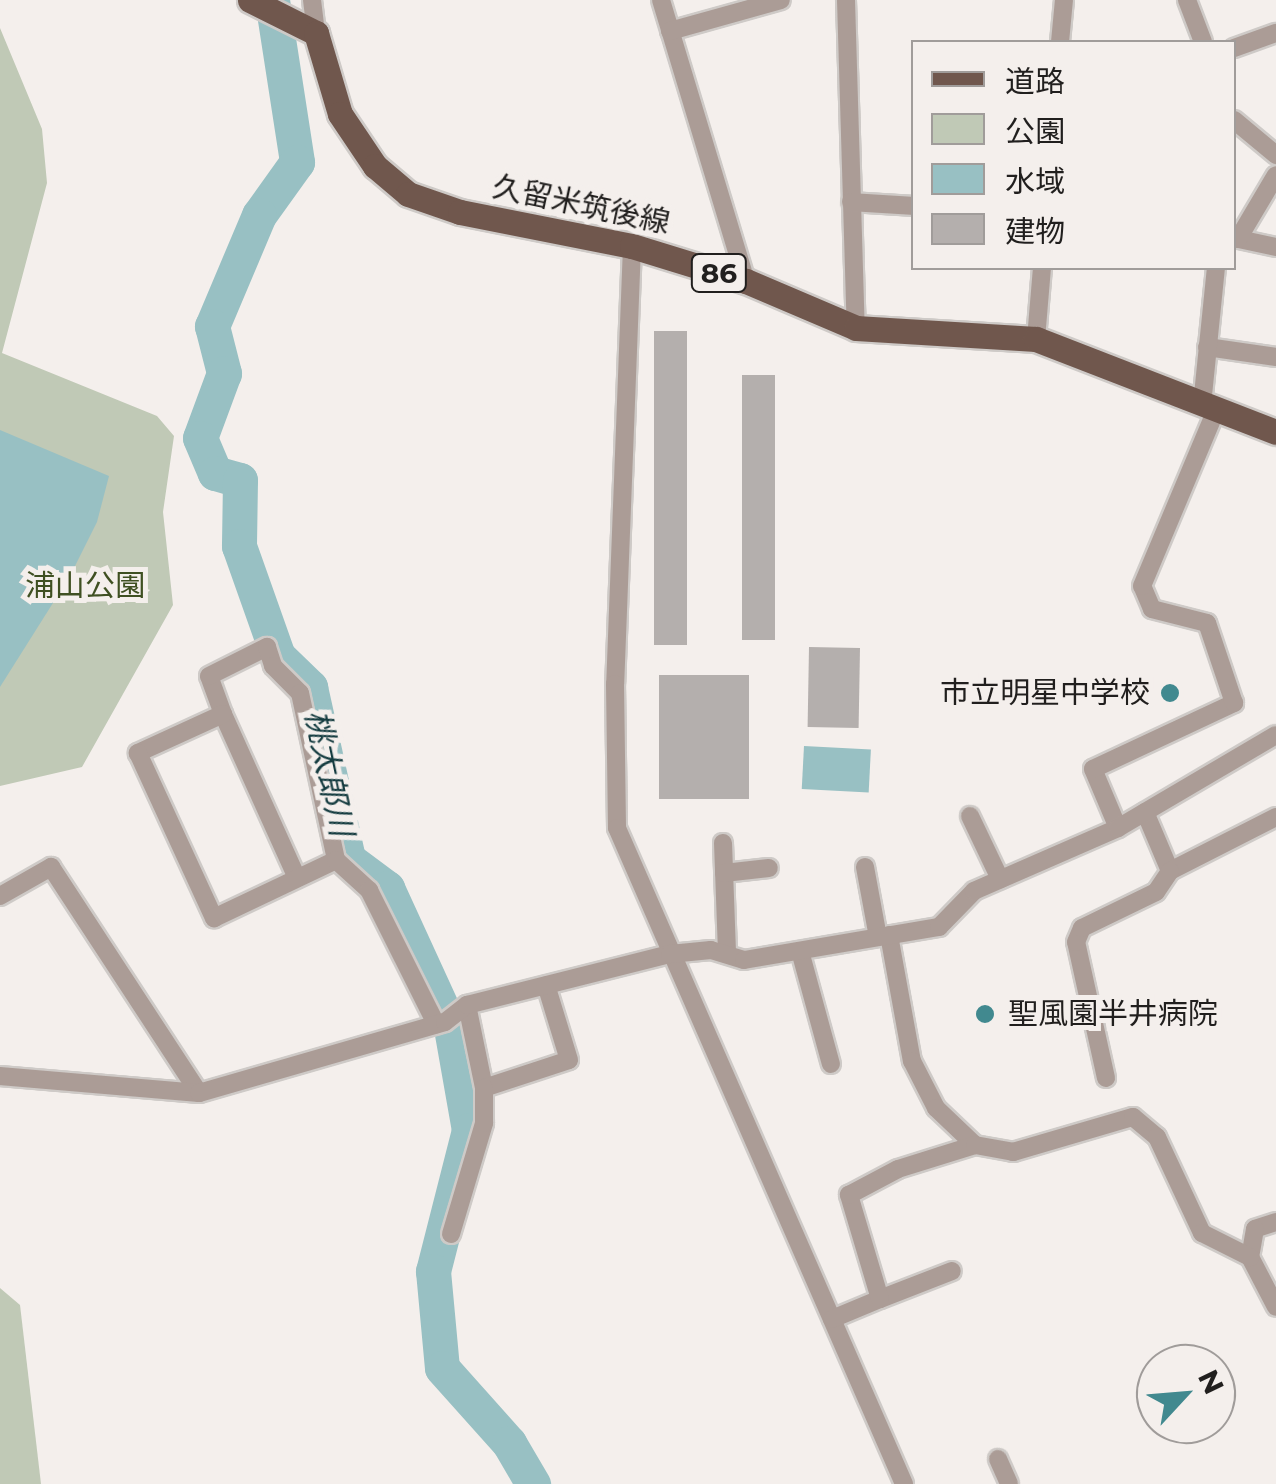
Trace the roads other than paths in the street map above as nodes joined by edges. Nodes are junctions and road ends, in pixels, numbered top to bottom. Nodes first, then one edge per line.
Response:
1 (250, 0) edge
2 (312, 0) edge
3 (661, 0) edge
4 (781, 0) edge
5 (846, 0) edge
6 (1064, 0) edge
7 (1187, 0) edge
8 (670, 31) junction
9 (316, 33) junction
10 (1274, 36) edge
11 (1060, 40) edge
12 (1202, 40) edge
13 (1236, 47) edge
14 (1236, 122) edge
15 (1276, 154) edge
16 (1276, 174) edge
17 (851, 202) junction
18 (911, 206) edge
19 (1236, 238) edge
20 (632, 246) junction
21 (1276, 247) edge
22 (1042, 270) edge
23 (1216, 270) edge
24 (746, 281) junction
25 (856, 328) junction
26 (1036, 338) junction
27 (1206, 347) junction
28 (1276, 357) edge
29 (1209, 408) junction
30 (1276, 432) edge
31 (223, 714) junction
32 (1276, 735) edge
33 (1145, 812) junction
34 (970, 816) dead end
35 (1276, 817) edge
36 (1118, 828) junction
37 (723, 843) dead end
38 (336, 860) junction
39 (865, 867) dead end
40 (769, 868) dead end
41 (1170, 871) junction
42 (724, 873) junction
43 (297, 878) junction
44 (1000, 879) junction
45 (0, 896) edge
46 (884, 936) junction
47 (800, 951) junction
48 (670, 954) junction
49 (727, 954) junction
50 (546, 986) junction
51 (467, 1006) junction
52 (436, 1024) junction
53 (832, 1064) dead end
54 (0, 1076) edge
55 (1106, 1078) dead end
56 (484, 1088) junction
57 (199, 1094) junction
58 (974, 1145) junction
59 (1276, 1222) edge
60 (451, 1234) dead end
61 (1250, 1256) junction
62 (952, 1271) dead end
63 (880, 1299) junction
64 (1276, 1307) edge
65 (832, 1319) junction
66 (998, 1459) dead end
67 (904, 1484) edge
68 (1009, 1484) edge

1 - 9 main road
2 - 9 street
3 - 8 street
4 - 8 street
5 - 17 street
6 - 11 street
7 - 12 street
8 - 24 street
9 - 20 main road, 久留米筑後線 / 86
10 - 13 street
14 - 15 street
16 - 19 street
17 - 18 street
17 - 25 street
19 - 21 street
20 - 24 main road, 久留米筑後線 / 86
20 - 48 street
22 - 26 street
23 - 27 street
24 - 25 main road, 久留米筑後線 / 86
25 - 26 main road, 久留米筑後線 / 86
26 - 29 main road, 久留米筑後線 / 86
27 - 28 street
27 - 29 street
29 - 30 main road, 久留米筑後線 / 86
29 - 36 street
31 - 38 street
31 - 43 street
31 - 43 street
32 - 33 street
33 - 36 street
33 - 41 street
34 - 44 street
35 - 41 street
36 - 44 street
37 - 42 street
38 - 43 street
38 - 52 street
39 - 46 street
40 - 42 street
41 - 55 street
42 - 49 street
44 - 46 street
45 - 57 street
46 - 47 street
46 - 58 street
47 - 49 street
47 - 53 street
48 - 49 street
48 - 50 street
48 - 65 street
50 - 51 street
50 - 56 street
51 - 52 street
51 - 56 street
52 - 57 street
54 - 57 street
56 - 60 street
58 - 61 street
58 - 63 street
59 - 61 street
61 - 64 street
62 - 63 street
63 - 65 street
65 - 67 street
66 - 68 street

